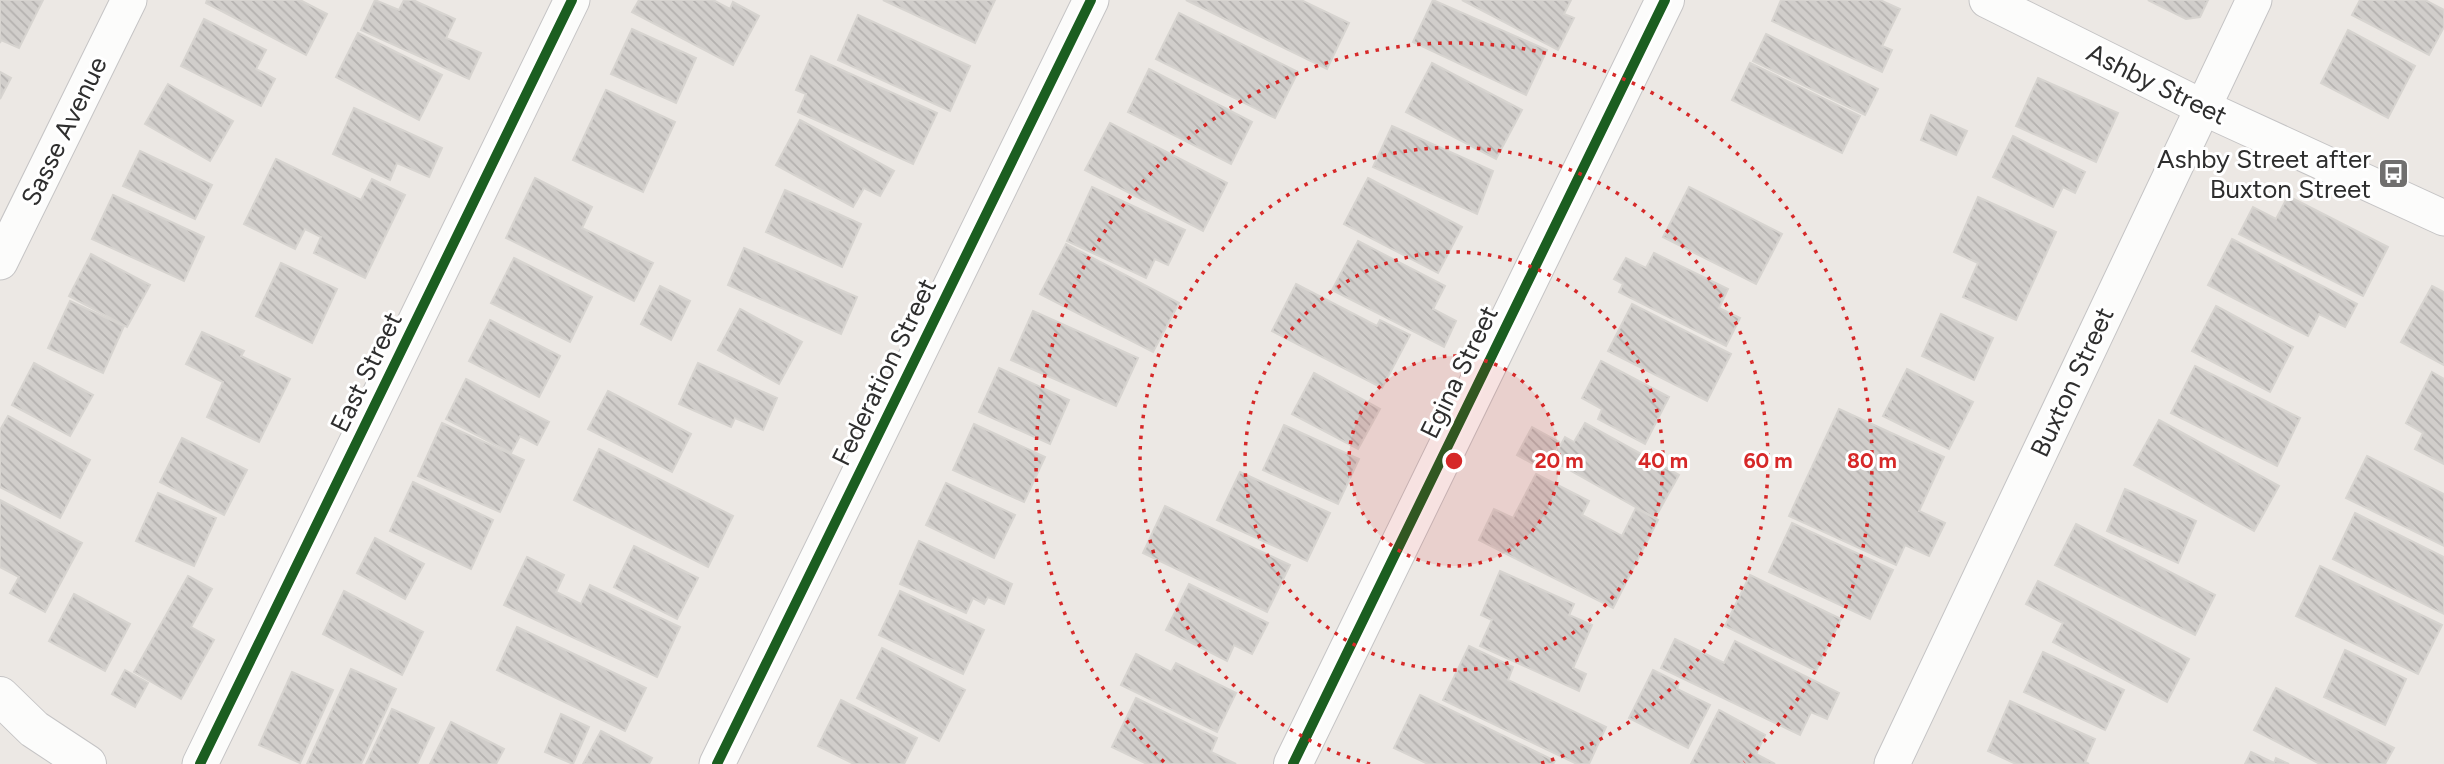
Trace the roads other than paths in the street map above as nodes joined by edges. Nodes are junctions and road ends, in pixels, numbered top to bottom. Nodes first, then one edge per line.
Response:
1 (129, 0) edge
2 (572, 0) edge
3 (1091, 0) edge
4 (1665, 0) edge
5 (1987, 0) edge
6 (2254, 0) edge
7 (2202, 107) junction
8 (2444, 218) edge
9 (0, 262) edge
10 (0, 696) edge
11 (86, 764) edge
12 (200, 764) edge
13 (717, 764) edge
14 (1293, 764) edge
15 (1892, 764) edge

1 - 9 street, Sasse Avenue
2 - 12 street, East Street
3 - 13 street, Federation Street
4 - 14 street, Egina Street
5 - 7 street, Ashby Street
6 - 7 street, Buxton Street
7 - 8 street, Ashby Street
7 - 15 street, Buxton Street
10 - 11 street

